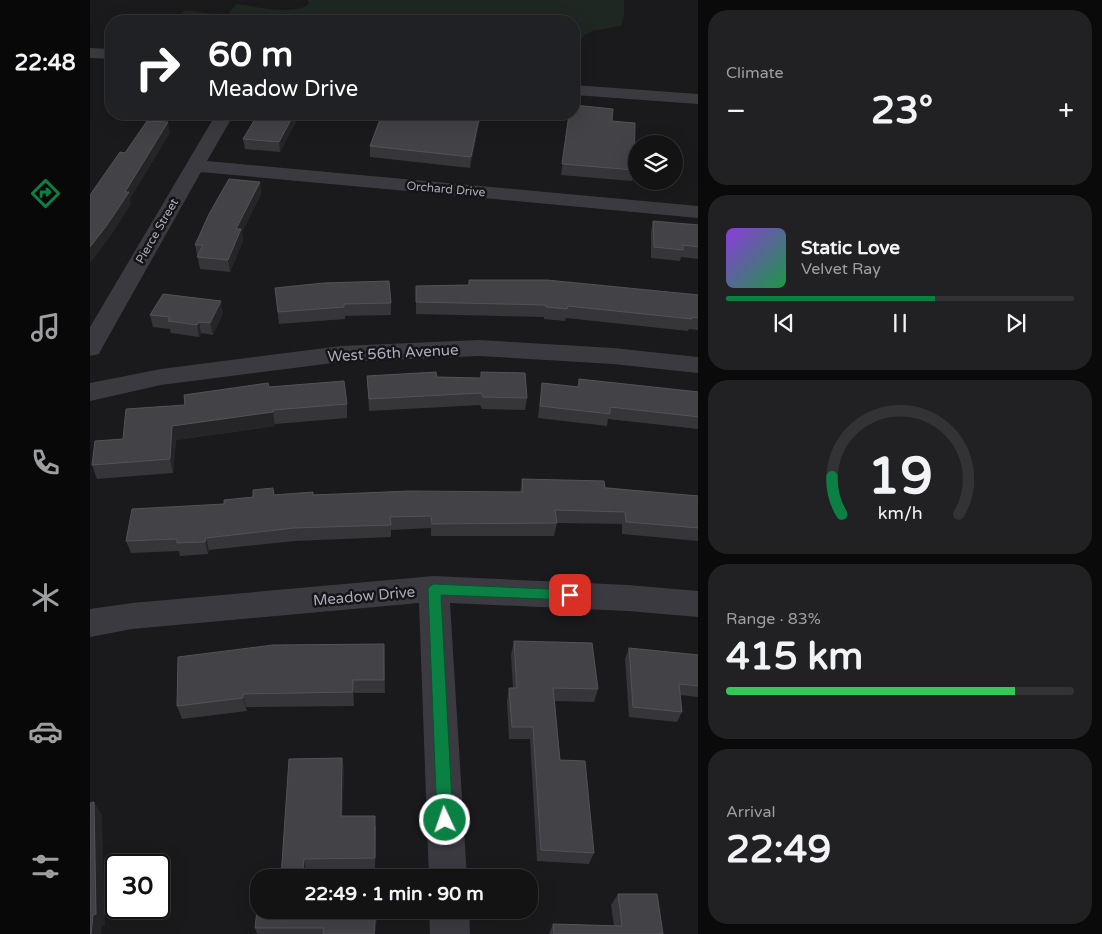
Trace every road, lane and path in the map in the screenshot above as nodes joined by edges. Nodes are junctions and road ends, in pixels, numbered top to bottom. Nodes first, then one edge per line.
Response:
1 (90, 53) edge
2 (105, 54) edge
3 (580, 90) edge
4 (698, 99) edge
5 (221, 120) edge
6 (194, 166) junction
7 (698, 212) edge
8 (90, 348) edge
9 (698, 365) edge
10 (90, 392) edge
11 (434, 589) junction
12 (698, 604) edge
13 (90, 623) edge
14 (448, 869) edge
15 (449, 919) edge
16 (450, 934) edge

1 - 2 street
3 - 4 street
5 - 6 street, Pierce Street
6 - 7 street, Orchard Drive
6 - 8 street, Pierce Street
9 - 10 street, West 56th Avenue
11 - 12 street, Meadow Drive
11 - 13 street, Meadow Drive
11 - 14 street
15 - 16 street

